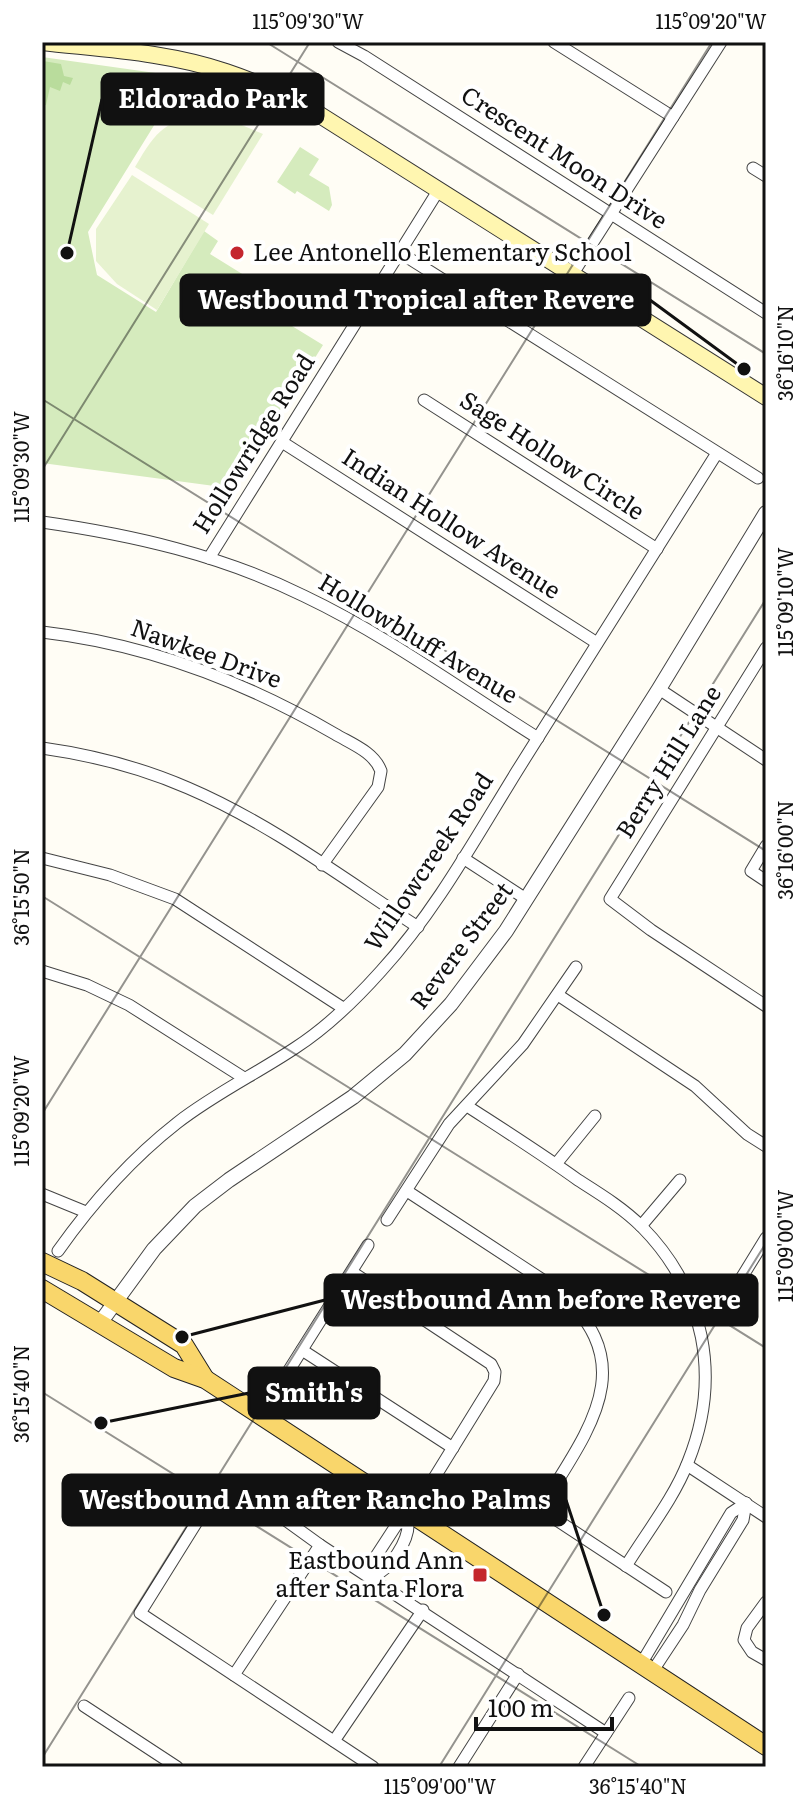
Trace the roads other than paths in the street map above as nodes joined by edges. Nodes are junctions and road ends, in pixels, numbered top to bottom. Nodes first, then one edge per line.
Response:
1 (42, 42) edge
2 (338, 42) edge
3 (554, 42) edge
4 (721, 42) edge
5 (673, 117) junction
6 (753, 168) dead end
7 (766, 176) edge
8 (438, 191) junction
9 (611, 214) junction
10 (399, 252) junction
11 (572, 275) junction
12 (766, 313) edge
13 (766, 397) edge
14 (424, 400) dead end
15 (282, 442) junction
16 (717, 453) junction
17 (758, 478) dead end
18 (766, 513) edge
19 (42, 522) edge
20 (657, 549) junction
21 (209, 558) junction
22 (42, 632) edge
23 (597, 643) junction
24 (766, 648) edge
25 (659, 689) junction
26 (716, 727) junction
27 (538, 738) junction
28 (42, 748) edge
29 (766, 760) edge
30 (766, 846) edge
31 (42, 858) edge
32 (463, 858) junction
33 (322, 865) junction
34 (766, 881) edge
35 (526, 899) junction
36 (418, 927) junction
37 (576, 967) dead end
38 (42, 971) edge
39 (558, 995) junction
40 (766, 1006) edge
41 (343, 1008) junction
42 (244, 1078) junction
43 (467, 1106) junction
44 (595, 1116) dead end
45 (766, 1146) edge
46 (556, 1164) junction
47 (680, 1180) dead end
48 (407, 1191) junction
49 (42, 1194) edge
50 (86, 1212) junction
51 (387, 1220) dead end
52 (641, 1226) junction
53 (766, 1238) edge
54 (368, 1245) dead end
55 (58, 1251) dead end
56 (42, 1262) edge
57 (352, 1272) junction
58 (42, 1289) edge
59 (115, 1302) junction
60 (697, 1311) junction
61 (100, 1323) junction
62 (302, 1350) junction
63 (286, 1375) dead end
64 (205, 1379) junction
65 (453, 1448) junction
66 (687, 1465) junction
67 (508, 1488) dead end
68 (746, 1503) junction
69 (540, 1509) junction
70 (766, 1517) edge
71 (410, 1518) junction
72 (320, 1545) junction
73 (626, 1566) junction
74 (372, 1577) junction
75 (666, 1592) dead end
76 (766, 1602) edge
77 (423, 1610) junction
78 (766, 1660) edge
79 (647, 1668) junction
80 (518, 1674) junction
81 (234, 1675) junction
82 (629, 1698) dead end
83 (84, 1706) dead end
84 (606, 1733) junction
85 (334, 1741) junction
86 (766, 1746) edge
87 (177, 1767) edge
88 (373, 1767) edge
89 (459, 1767) edge
90 (584, 1767) edge

1 - 8 main road
2 - 9 street, Crescent Moon Drive
3 - 5 street
4 - 5 street
5 - 9 street
6 - 7 street
8 - 10 street, Hollowridge Road
8 - 11 main road
9 - 11 street
9 - 12 street, Crescent Moon Drive
10 - 15 street, Hollowridge Road
10 - 16 street
11 - 13 main road
14 - 20 street, Sage Hollow Circle
15 - 21 street, Hollowridge Road
15 - 23 street, Indian Hollow Avenue
16 - 17 street
16 - 20 street, Willowcreek Road
18 - 25 street, Revere Street
19 - 21 street, Hollowbluff Avenue
20 - 23 street, Willowcreek Road
21 - 27 street, Hollowbluff Avenue
22 - 33 street, Nawkee Drive
23 - 27 street, Willowcreek Road
24 - 26 street, Berry Hill Lane
25 - 26 street
25 - 35 street, Revere Street
26 - 29 street
26 - 40 street, Berry Hill Lane
27 - 32 street, Willowcreek Road
28 - 33 street
30 - 34 street
31 - 41 street
32 - 35 street
32 - 36 street, Willowcreek Road
33 - 36 street
35 - 59 street, Revere Street
36 - 41 street, Willowcreek Road
37 - 39 street
38 - 42 street
39 - 43 street
39 - 45 street
41 - 42 street, Willowcreek Road
42 - 50 street, Willowcreek Road
43 - 46 street
43 - 48 street
44 - 46 street
46 - 52 street
47 - 52 street
48 - 51 street
48 - 69 street
49 - 50 street
50 - 55 street, Willowcreek Road
52 - 60 street
53 - 60 street
54 - 57 street
56 - 59 main road
57 - 62 street
57 - 65 street
58 - 61 main road
59 - 61 street, Revere Street
59 - 64 main road
60 - 66 street
61 - 64 main road
62 - 63 street
62 - 65 street
64 - 71 main road
65 - 71 street
66 - 68 street
66 - 73 street
67 - 69 street
68 - 70 street
68 - 79 street
69 - 73 street
71 - 74 street
71 - 79 main road
72 - 74 street
72 - 81 street
72 - 81 street
73 - 75 street
74 - 77 street
76 - 78 street
77 - 80 street
77 - 85 street
79 - 86 main road
80 - 84 street
80 - 89 street
81 - 85 street
82 - 84 street
83 - 87 street
84 - 90 street
85 - 88 street

